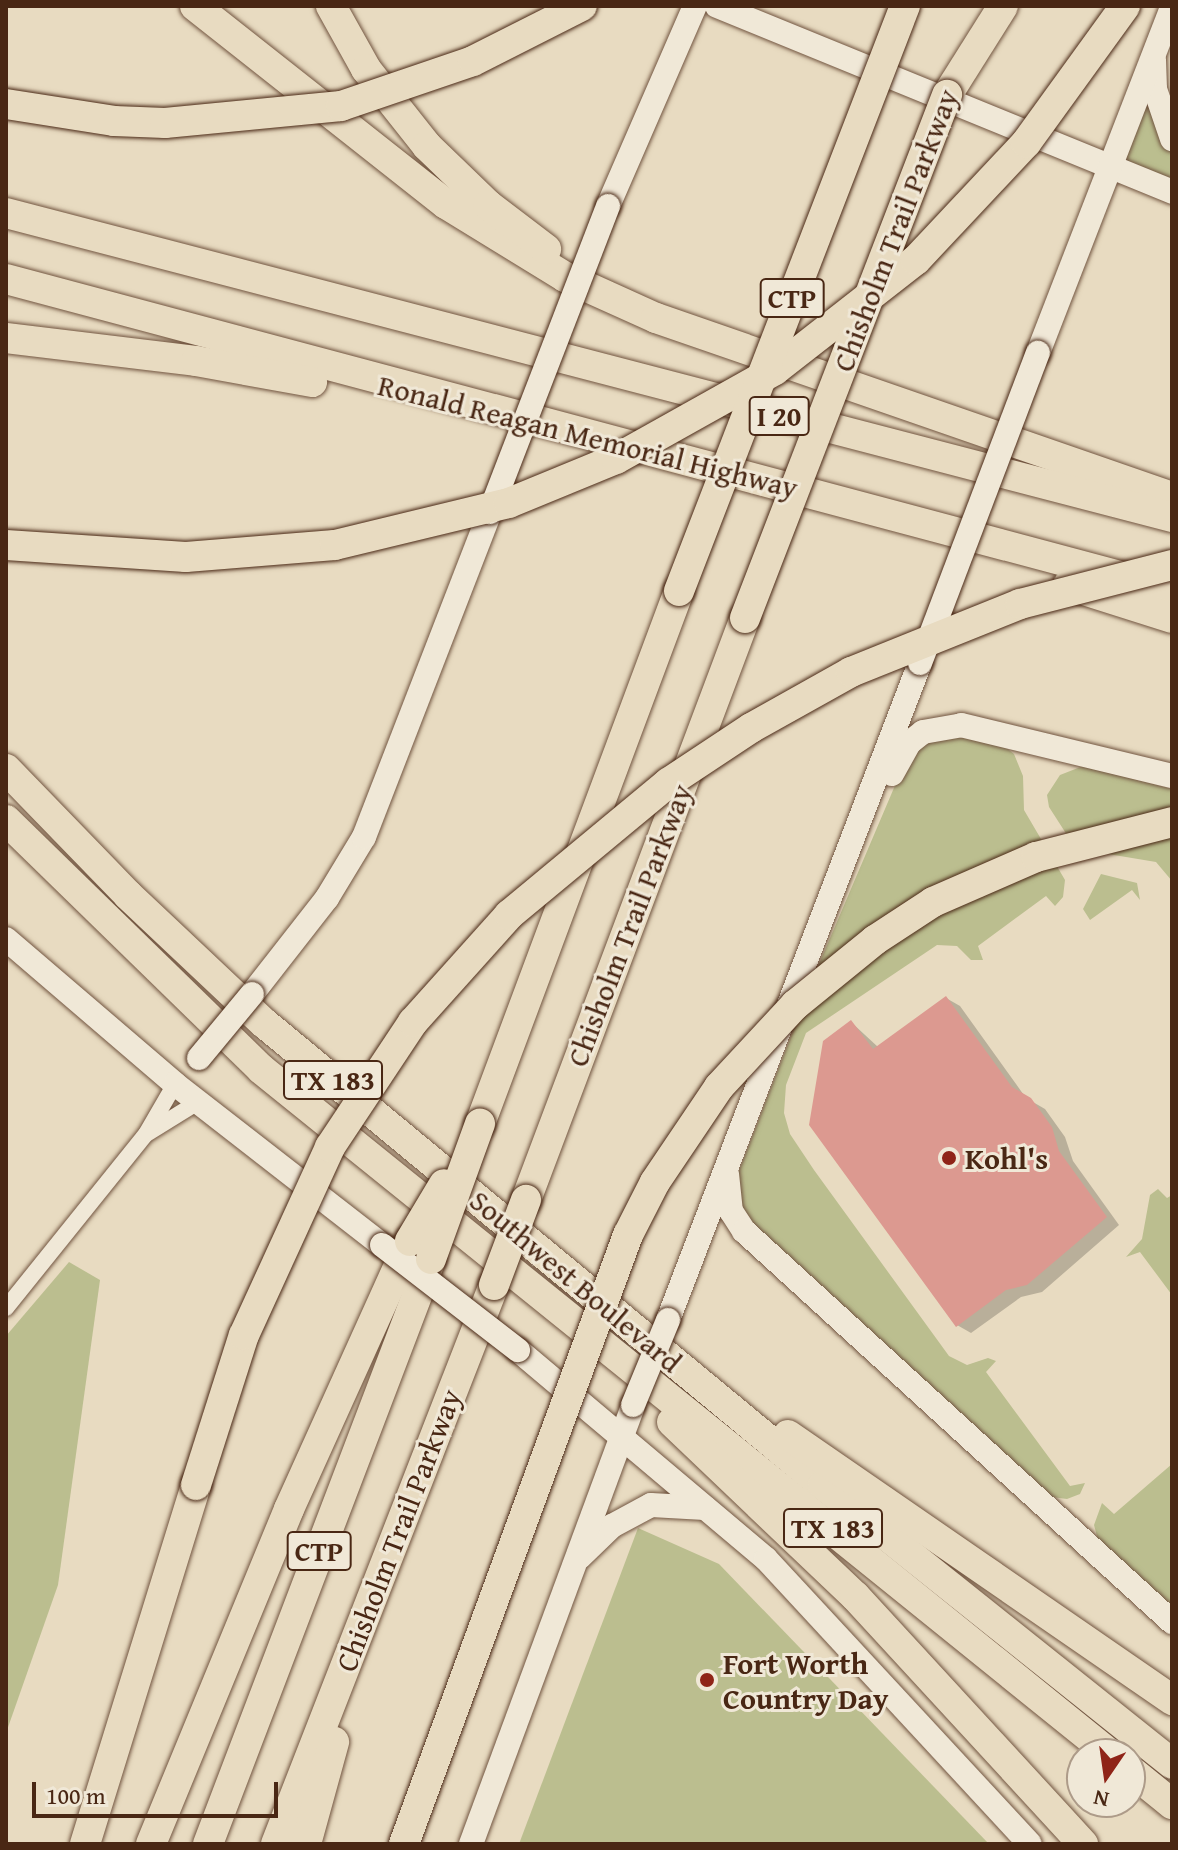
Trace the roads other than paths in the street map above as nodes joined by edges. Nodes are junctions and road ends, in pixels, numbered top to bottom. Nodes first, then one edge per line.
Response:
1 (195, 6) edge
2 (331, 6) edge
3 (582, 6) edge
4 (695, 6) edge
5 (717, 6) edge
6 (905, 6) edge
7 (1125, 6) edge
8 (1172, 7) edge
9 (990, 10) edge
10 (1153, 53) junction
11 (6, 104) edge
12 (1172, 139) edge
13 (1106, 166) junction
14 (1172, 192) edge
15 (6, 213) edge
16 (6, 279) edge
17 (656, 318) junction
18 (6, 338) edge
19 (369, 380) junction
20 (1172, 497) edge
21 (1172, 517) edge
22 (916, 521) junction
23 (6, 545) edge
24 (1172, 565) edge
25 (1172, 590) edge
26 (1172, 618) edge
27 (6, 769) edge
28 (1172, 776) edge
29 (6, 820) edge
30 (1172, 822) edge
31 (858, 825) junction
32 (6, 939) edge
33 (175, 1084) junction
34 (198, 1102) junction
35 (146, 1134) junction
36 (727, 1167) junction
37 (408, 1248) junction
38 (552, 1307) junction
39 (6, 1308) edge
40 (682, 1368) junction
41 (620, 1436) junction
42 (706, 1508) junction
43 (573, 1565) junction
44 (381, 1571) junction
45 (1172, 1622) edge
46 (1172, 1700) edge
47 (1090, 1738) edge
48 (1172, 1764) edge
49 (1146, 1783) edge
50 (1172, 1804) edge
51 (85, 1844) edge
52 (151, 1844) edge
53 (208, 1844) edge
54 (276, 1844) edge
55 (306, 1844) edge
56 (404, 1844) edge
57 (471, 1844) edge
58 (1030, 1844) edge
59 (1083, 1844) edge

1 - 17 highway
2 - 17 highway
3 - 11 highway, bridge
4 - 33 main road, bridge
5 - 13 main road
6 - 37 highway, CTP, bridge
7 - 23 highway, bridge
8 - 10 main road
9 - 44 highway, Chisholm Trail Parkway / CTP, bridge
10 - 12 main road
10 - 13 main road
13 - 14 main road
13 - 31 main road, bridge
15 - 21 highway, I 20
16 - 19 highway, Ronald Reagan Memorial Highway / I 20
17 - 20 highway
18 - 19 highway
19 - 22 highway, Ronald Reagan Memorial Highway / I 20
22 - 25 highway, Ronald Reagan Memorial Highway / I 20
22 - 26 highway
24 - 51 highway, bridge
27 - 40 highway, Southwest Boulevard / TX 183
28 - 31 main road
29 - 38 highway, Southwest Boulevard / TX 183
30 - 56 highway, bridge
31 - 36 main road
32 - 33 main road
33 - 34 main road
33 - 35 street
34 - 35 street
34 - 37 main road
35 - 39 street
36 - 41 main road, bridge
36 - 45 main road
37 - 41 main road, bridge
37 - 52 highway
37 - 53 highway, CTP
38 - 47 highway, Southwest Boulevard / TX 183
38 - 59 highway
40 - 46 highway
40 - 48 highway, Southwest Boulevard / TX 183
41 - 42 main road
41 - 43 main road
42 - 43 main road
42 - 58 main road
43 - 57 main road
44 - 54 highway, Chisholm Trail Parkway / CTP
44 - 55 highway
49 - 50 highway

